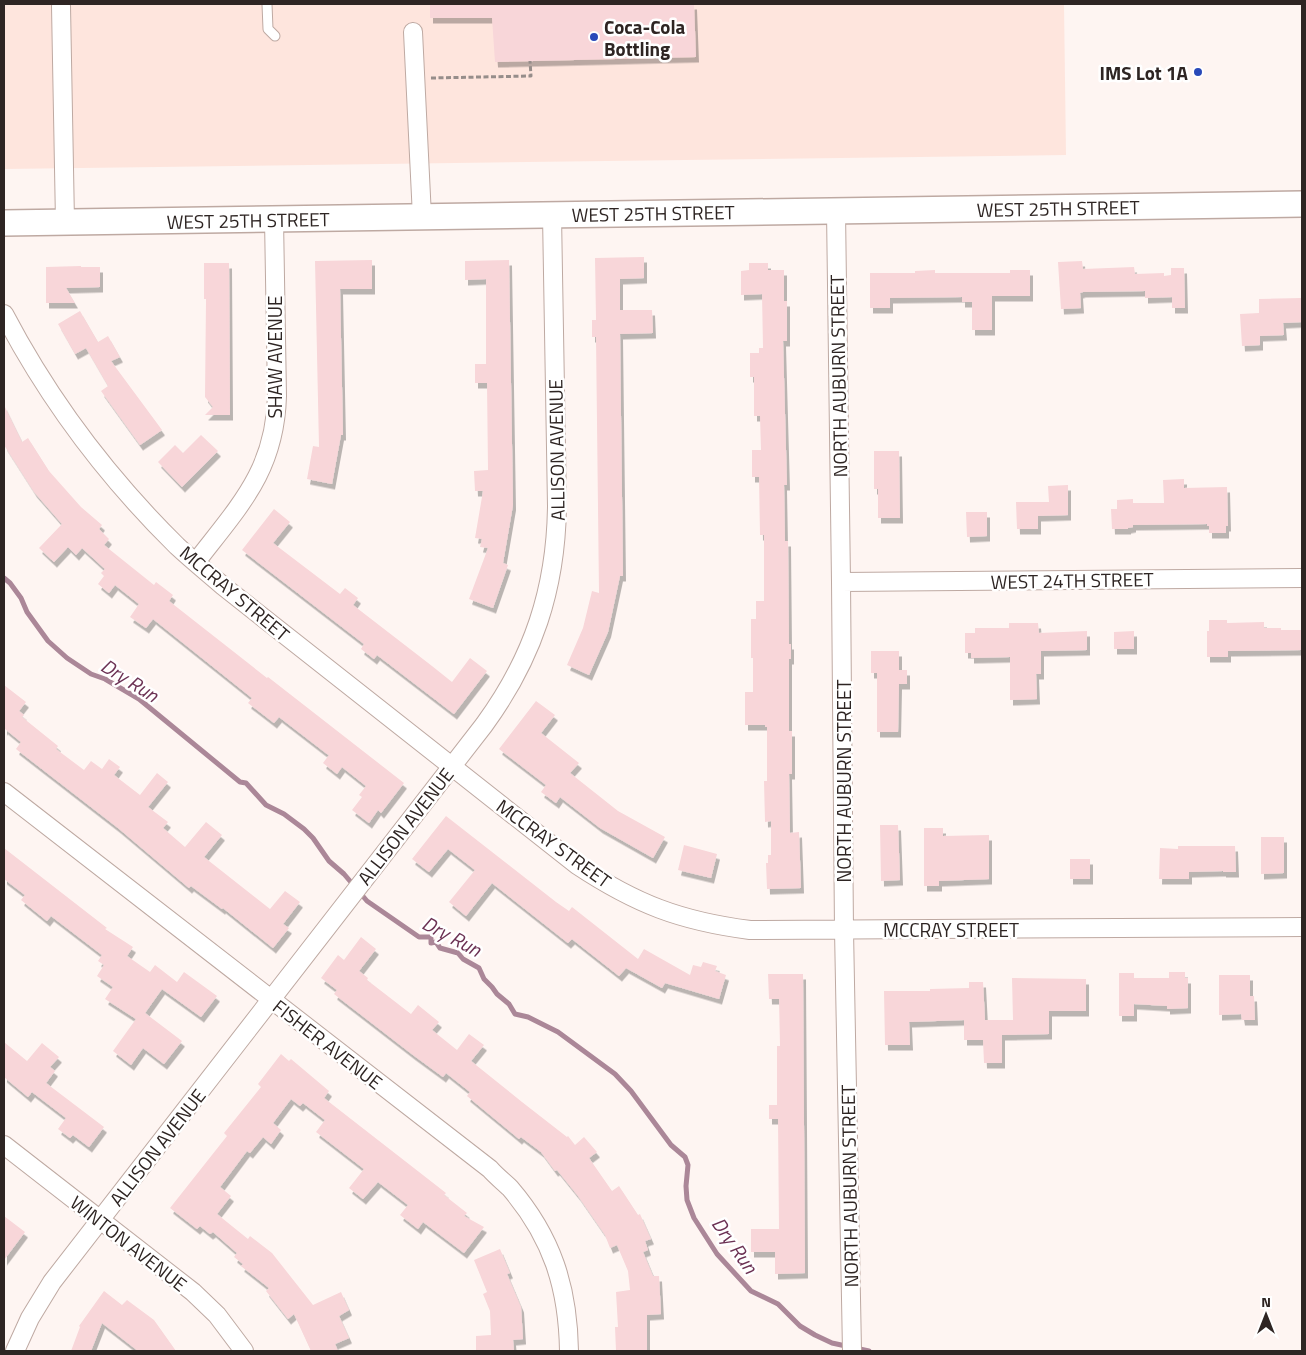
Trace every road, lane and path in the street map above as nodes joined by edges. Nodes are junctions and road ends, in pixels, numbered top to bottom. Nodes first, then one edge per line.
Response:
1 (267, 4) edge
2 (61, 6) dead end
3 (413, 32) dead end
4 (275, 36) dead end
5 (530, 61) dead end
6 (415, 78) junction
7 (1302, 204) edge
8 (836, 211) junction
9 (552, 215) junction
10 (422, 217) junction
11 (274, 219) junction
12 (65, 222) junction
13 (4, 223) edge
14 (4, 314) edge
15 (196, 562) junction
16 (1302, 578) edge
17 (841, 582) junction
18 (452, 766) junction
19 (4, 792) edge
20 (1302, 927) edge
21 (844, 930) junction
22 (271, 1000) junction
23 (4, 1145) edge
24 (100, 1220) junction
25 (14, 1351) edge
26 (244, 1351) edge
27 (569, 1351) edge
28 (852, 1351) edge

1 - 4 lane
2 - 12 street
3 - 6 street
5 - 6 path
6 - 10 street
7 - 8 main road, WEST 25TH STREET
8 - 9 main road, WEST 25TH STREET
8 - 17 street, NORTH AUBURN STREET
9 - 10 main road, WEST 25TH STREET
9 - 18 street, ALLISON AVENUE
10 - 11 main road, WEST 25TH STREET
11 - 12 main road, WEST 25TH STREET
11 - 15 street, SHAW AVENUE
12 - 13 main road, WEST 25TH STREET
14 - 15 street, MCCRAY STREET
15 - 18 street, MCCRAY STREET
16 - 17 street, WEST 24TH STREET
17 - 21 street, NORTH AUBURN STREET
18 - 21 street, MCCRAY STREET
18 - 22 street, ALLISON AVENUE
19 - 22 street, FISHER AVENUE
20 - 21 street, MCCRAY STREET
21 - 28 street, NORTH AUBURN STREET
22 - 24 street, ALLISON AVENUE
22 - 27 street, FISHER AVENUE
23 - 24 street, WINTON AVENUE
24 - 25 street, ALLISON AVENUE
24 - 26 street, WINTON AVENUE

